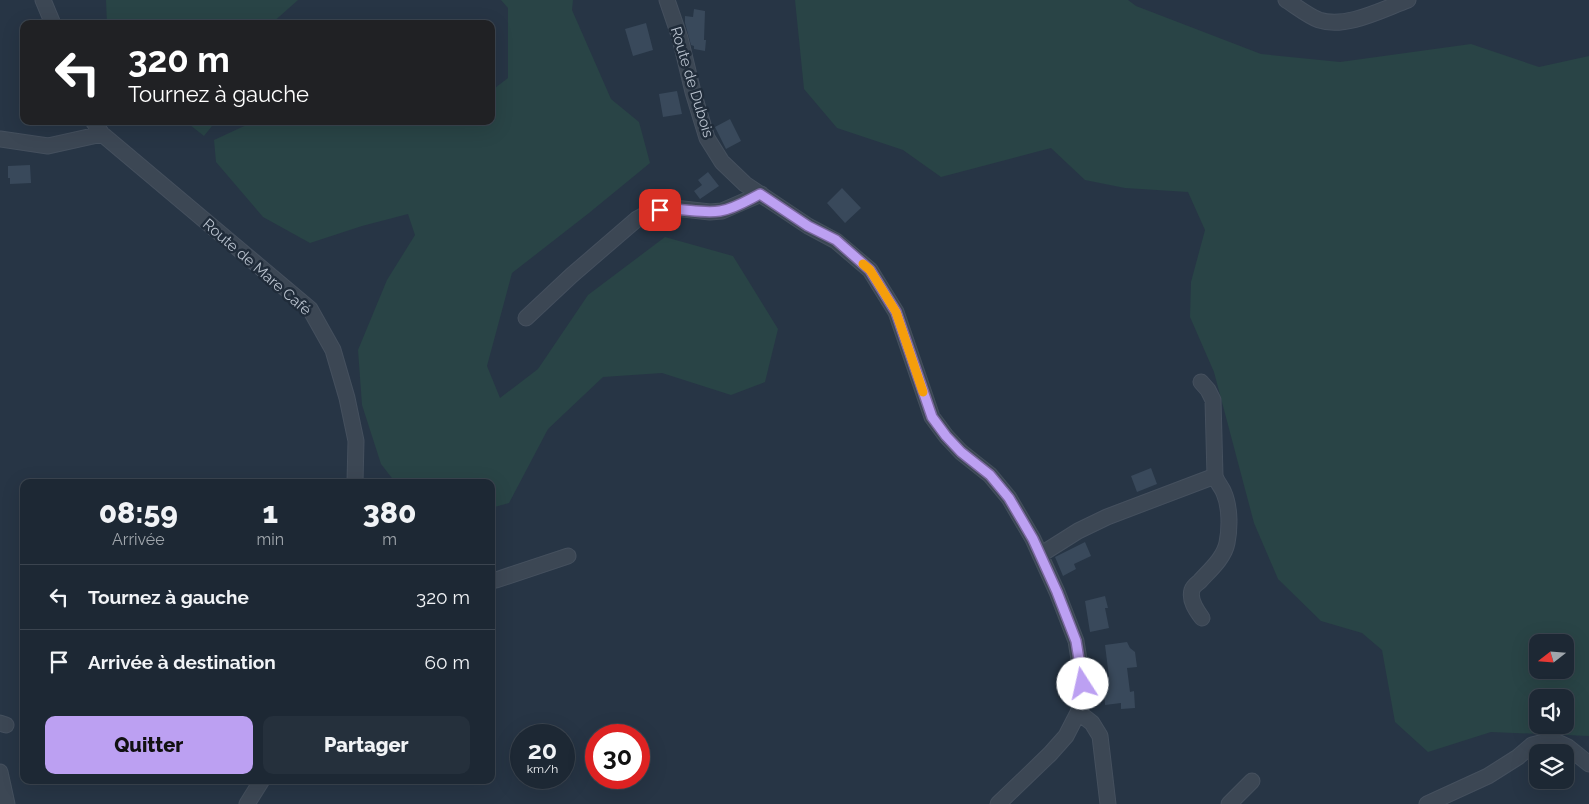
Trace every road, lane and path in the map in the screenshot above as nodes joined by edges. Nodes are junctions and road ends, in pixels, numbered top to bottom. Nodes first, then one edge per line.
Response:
1 (43, 0) edge
2 (667, 0) edge
3 (1286, 0) edge
4 (1408, 0) edge
5 (51, 20) edge
6 (96, 125) edge
7 (102, 134) junction
8 (0, 140) edge
9 (760, 194) junction
10 (526, 318) dead end
11 (1201, 382) dead end
12 (1215, 476) junction
13 (355, 479) edge
14 (568, 556) dead end
15 (1040, 556) junction
16 (495, 580) edge
17 (1202, 618) dead end
18 (1078, 712) junction
19 (1589, 764) edge
20 (0, 772) edge
21 (1252, 780) dead end
22 (259, 784) edge
23 (7, 804) edge
24 (246, 804) edge
25 (998, 804) edge
26 (1108, 804) edge
27 (1229, 804) edge
28 (1427, 804) edge

1 - 5 street
2 - 9 street, Route de Dubois
3 - 4 street
6 - 7 street, Route de Mare Café
7 - 8 street
7 - 13 street, Route de Mare Café
9 - 10 street
9 - 15 street, Route de Dubois
11 - 12 street
12 - 15 street
12 - 17 street
14 - 16 street
15 - 18 street, Route de Dubois
18 - 25 street, Route de Dubois
18 - 26 street
19 - 28 street
20 - 23 street
21 - 27 street
22 - 24 street

